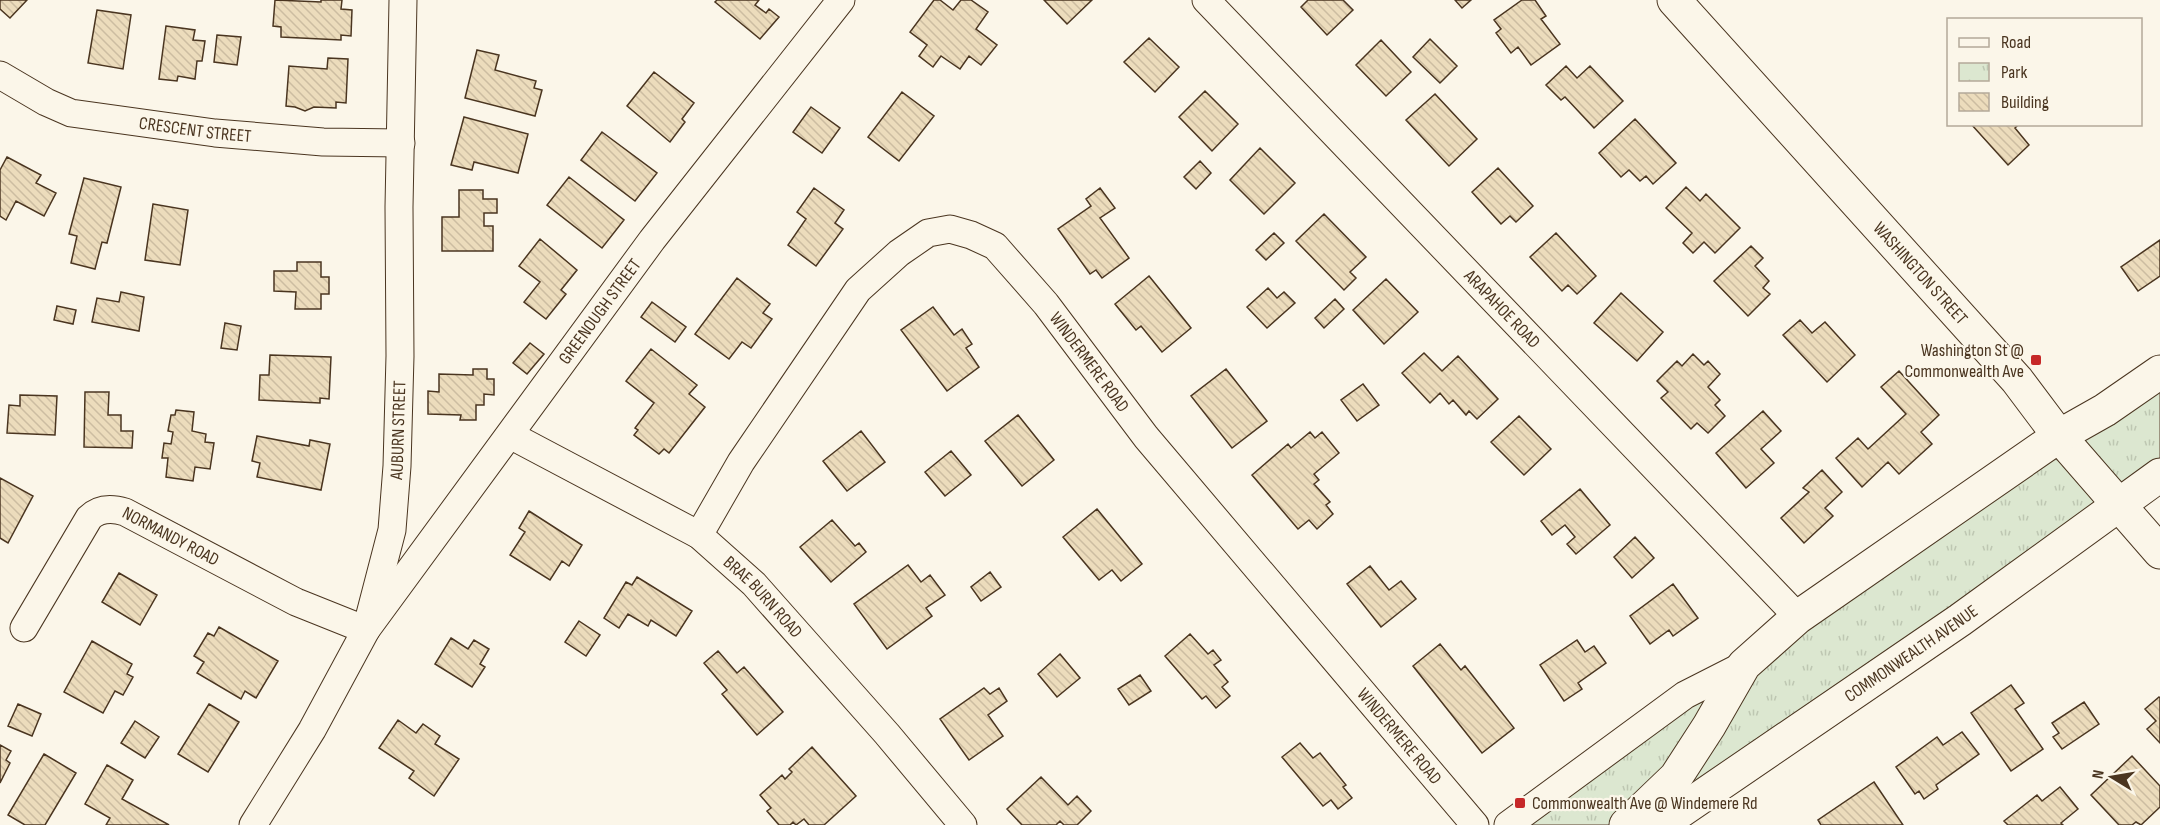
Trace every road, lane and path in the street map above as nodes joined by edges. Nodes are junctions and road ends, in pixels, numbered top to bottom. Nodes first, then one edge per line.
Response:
1 (403, 0) edge
2 (841, 0) edge
3 (1206, 0) edge
4 (1674, 0) edge
5 (0, 75) edge
6 (401, 143) junction
7 (2160, 372) edge
8 (510, 435) junction
9 (2059, 436) junction
10 (2160, 475) edge
11 (2119, 504) junction
12 (699, 535) junction
13 (2160, 552) edge
14 (1798, 617) junction
15 (24, 628) dead end
16 (366, 630) junction
17 (1744, 665) junction
18 (253, 825) edge
19 (963, 825) edge
20 (1475, 825) edge
21 (1508, 825) edge
22 (1626, 825) edge
23 (1660, 825) edge

1 - 6 street, AUBURN STREET
2 - 8 street, GREENOUGH STREET
3 - 14 street, ARAPAHOE ROAD
4 - 9 main road, WASHINGTON STREET
5 - 6 street, CRESCENT STREET
6 - 16 street, AUBURN STREET
7 - 9 main road
8 - 12 street, BRAE BURN ROAD
8 - 16 street, GREENOUGH STREET
9 - 11 main road, WASHINGTON STREET
9 - 14 main road
10 - 11 main road, COMMONWEALTH AVENUE
11 - 13 main road, WASHINGTON STREET
11 - 23 main road, COMMONWEALTH AVENUE
12 - 19 street, BRAE BURN ROAD
12 - 20 street, WINDERMERE ROAD
14 - 17 main road
15 - 16 street, NORMANDY ROAD
16 - 18 street, AUBURN STREET
17 - 21 street
17 - 22 main road

